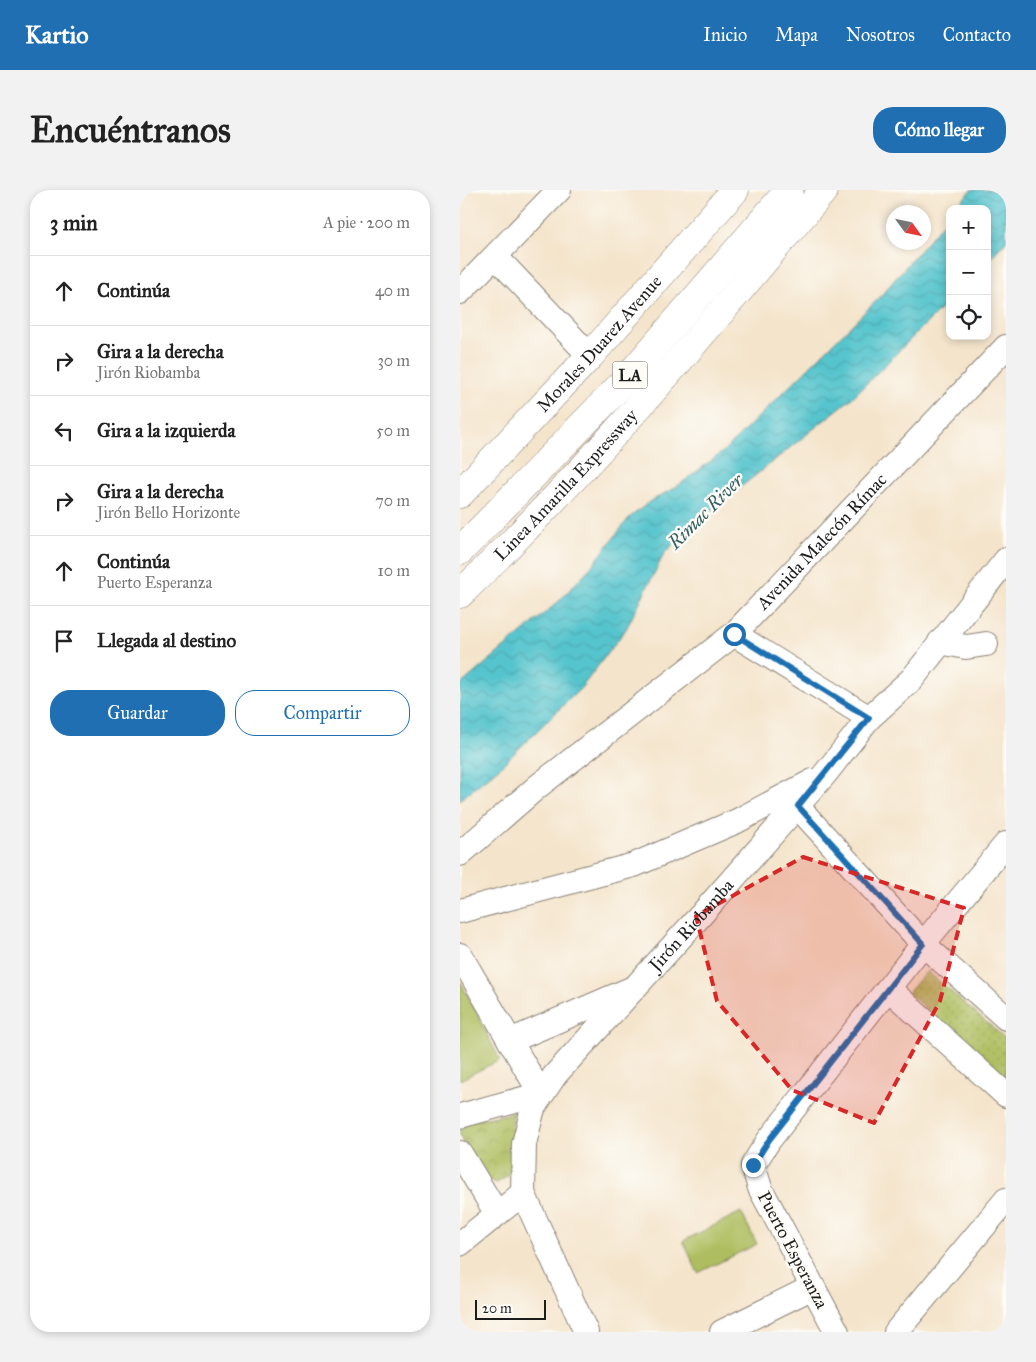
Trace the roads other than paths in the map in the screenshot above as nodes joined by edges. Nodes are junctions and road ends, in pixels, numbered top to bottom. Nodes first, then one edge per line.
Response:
1 (559, 190) edge
2 (735, 190) edge
3 (789, 190) edge
4 (824, 190) edge
5 (496, 257) junction
6 (460, 292) edge
7 (1006, 347) edge
8 (590, 356) junction
9 (460, 494) edge
10 (460, 550) edge
11 (1006, 560) edge
12 (460, 594) edge
13 (734, 634) junction
14 (940, 642) junction
15 (986, 644) dead end
16 (869, 718) junction
17 (825, 774) junction
18 (798, 806) junction
19 (1006, 844) edge
20 (460, 854) edge
21 (460, 911) edge
22 (923, 944) junction
23 (460, 955) edge
24 (637, 986) junction
25 (889, 989) junction
26 (1006, 1018) edge
27 (510, 1041) junction
28 (541, 1094) junction
29 (1006, 1095) edge
30 (460, 1116) edge
31 (460, 1153) edge
32 (523, 1193) junction
33 (1006, 1200) edge
34 (496, 1214) junction
35 (460, 1244) edge
36 (813, 1287) junction
37 (586, 1332) edge
38 (722, 1332) edge
39 (837, 1332) edge
40 (896, 1332) edge

1 - 5 street
2 - 8 main road, Morales Duarez Avenue
3 - 10 main road, Linea Amarilla Expressway / LA
4 - 12 main road, Linea Amarilla Expressway / LA
5 - 6 street
5 - 8 street
7 - 13 street, Avenida Malecón Rímac
8 - 9 main road, Morales Duarez Avenue
11 - 14 street, Jirón Riobamba
13 - 16 street
13 - 20 street, Avenida Malecón Rímac
14 - 15 street
14 - 16 street, Jirón Riobamba
16 - 17 street, Jirón Riobamba
17 - 18 street, Jirón Riobamba
17 - 21 street
18 - 22 street
18 - 24 street, Jirón Riobamba
19 - 22 street, Puerto Esperanza
22 - 25 street, Puerto Esperanza
22 - 26 street
23 - 27 street
24 - 27 street
24 - 28 street, Jirón Riobamba
25 - 29 street
25 - 36 street, Puerto Esperanza
27 - 28 street
28 - 30 street
28 - 32 street, Jirón Riobamba
31 - 34 street
32 - 34 street
32 - 37 street, Jirón Riobamba
33 - 40 street
34 - 35 street
36 - 38 street
36 - 39 street, Puerto Esperanza

